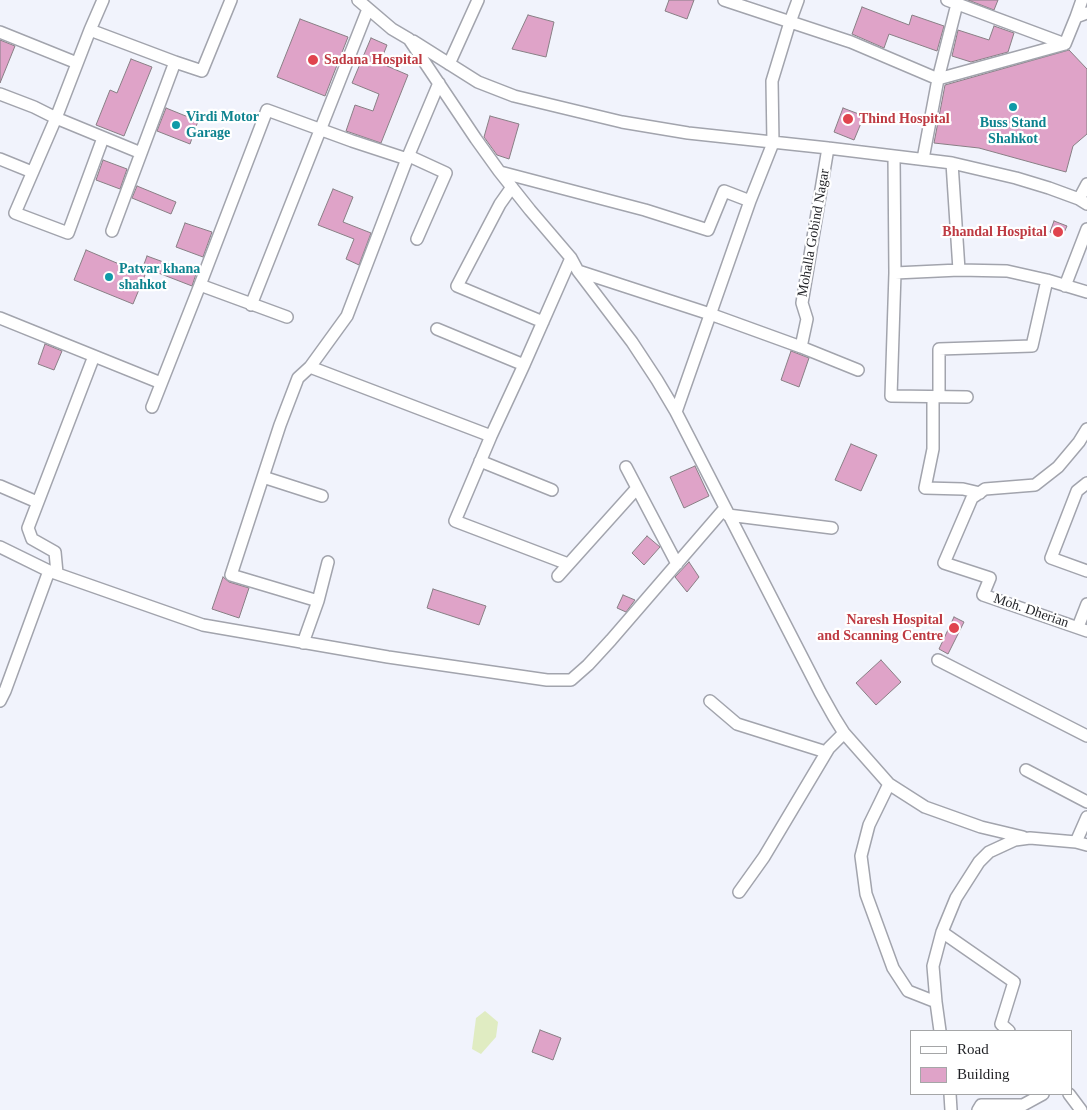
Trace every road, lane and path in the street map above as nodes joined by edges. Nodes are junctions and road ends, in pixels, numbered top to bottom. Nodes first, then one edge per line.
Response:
1 (103, 0) edge
2 (231, 0) edge
3 (358, 0) edge
4 (478, 0) edge
5 (724, 0) edge
6 (798, 0) edge
7 (1082, 0) edge
8 (954, 1) edge
9 (368, 9) junction
10 (1082, 15) edge
11 (790, 22) junction
12 (90, 30) junction
13 (0, 32) edge
14 (410, 38) junction
15 (1065, 44) junction
16 (175, 62) junction
17 (77, 63) junction
18 (449, 64) junction
19 (938, 79) junction
20 (439, 83) junction
21 (0, 94) edge
22 (56, 118) junction
23 (321, 130) junction
24 (104, 138) junction
25 (772, 143) junction
26 (828, 148) junction
27 (141, 153) junction
28 (894, 156) junction
29 (408, 158) junction
30 (0, 159) edge
31 (923, 159) junction
32 (952, 163) junction
33 (499, 171) junction
34 (32, 172) junction
35 (1087, 184) edge
36 (512, 186) junction
37 (750, 201) junction
38 (1083, 202) edge
39 (1087, 229) edge
40 (112, 231) dead end
41 (417, 239) dead end
42 (571, 258) junction
43 (959, 270) junction
44 (578, 271) junction
45 (895, 273) junction
46 (1047, 280) junction
47 (200, 285) junction
48 (1065, 286) junction
49 (1087, 292) edge
50 (251, 305) junction
51 (710, 314) junction
52 (287, 317) dead end
53 (1, 322) edge
54 (543, 322) junction
55 (437, 329) dead end
56 (801, 347) junction
57 (94, 356) junction
58 (524, 365) junction
59 (310, 367) junction
60 (858, 370) dead end
61 (161, 383) junction
62 (936, 396) junction
63 (967, 397) dead end
64 (152, 408) dead end
65 (676, 412) junction
66 (1087, 429) edge
67 (491, 436) junction
68 (480, 461) junction
69 (626, 467) dead end
70 (263, 477) junction
71 (1087, 483) edge
72 (0, 486) edge
73 (637, 488) junction
74 (552, 490) dead end
75 (980, 492) junction
76 (1082, 493) edge
77 (322, 496) dead end
78 (37, 502) junction
79 (727, 512) junction
80 (832, 528) dead end
81 (0, 547) edge
82 (328, 562) dead end
83 (568, 564) junction
84 (677, 564) junction
85 (1087, 571) edge
86 (53, 572) junction
87 (558, 576) dead end
88 (318, 601) junction
89 (1087, 604) edge
90 (1083, 629) edge
91 (303, 643) junction
92 (938, 660) dead end
93 (710, 701) dead end
94 (0, 702) edge
95 (844, 733) junction
96 (1087, 736) edge
97 (826, 752) junction
98 (1026, 770) dead end
99 (889, 784) junction
100 (1087, 802) edge
101 (1087, 817) edge
102 (1030, 838) junction
103 (1081, 843) edge
104 (739, 892) dead end
105 (942, 932) junction
106 (936, 1002) junction
107 (940, 1030) edge
108 (1008, 1030) edge
109 (950, 1095) edge
110 (1041, 1095) edge
111 (1070, 1095) edge
112 (951, 1110) edge
113 (978, 1110) edge
114 (1081, 1110) edge

1 - 12 street
2 - 16 street
3 - 9 street
4 - 18 street
5 - 11 street
6 - 11 street
7 - 10 street
8 - 15 street
8 - 19 street
9 - 14 street
9 - 23 street
10 - 15 street
11 - 19 street
11 - 25 street
12 - 16 street
12 - 17 street
13 - 17 street
14 - 18 street
14 - 20 street
15 - 19 street
16 - 27 street
17 - 22 street
18 - 25 street
19 - 31 street
20 - 29 street
20 - 33 street
21 - 22 street
22 - 24 street
22 - 34 street
23 - 29 street
23 - 47 street
23 - 50 street
24 - 27 street
24 - 34 street
25 - 26 street
25 - 37 street
26 - 28 street
26 - 56 street, Mohalla Gobind Nagar
27 - 40 street
28 - 31 street
28 - 45 street
29 - 41 street
29 - 59 street
30 - 34 street
31 - 32 street
32 - 38 street
32 - 43 street
33 - 36 street
33 - 37 street
35 - 38 street
36 - 42 street
36 - 54 street
37 - 51 street
39 - 48 street
42 - 44 street
42 - 54 street
43 - 45 street
43 - 46 street
44 - 51 street
44 - 65 street
45 - 62 street
46 - 48 street
46 - 62 street
47 - 50 street
47 - 61 street
48 - 49 street
50 - 52 street
51 - 56 street
51 - 65 street
53 - 57 street
54 - 58 street
55 - 58 street
56 - 60 street
57 - 61 street
57 - 78 street
58 - 67 street
59 - 67 street
59 - 70 street
61 - 64 street
62 - 63 street
62 - 75 street
65 - 79 street
66 - 75 street
67 - 68 street
68 - 74 street
68 - 83 street
69 - 73 street
70 - 77 street
70 - 88 street
71 - 76 street
72 - 78 street
73 - 83 street
73 - 84 street
75 - 90 street, Moh. Dherian
76 - 85 street
78 - 86 street
79 - 80 street
79 - 84 street
79 - 95 street
81 - 86 street
82 - 88 street
83 - 87 street
84 - 91 street
86 - 91 street
86 - 94 street
88 - 91 street
89 - 90 street
92 - 96 street
93 - 97 street
95 - 97 street
95 - 99 street
97 - 104 street
98 - 100 street
99 - 102 street
99 - 106 street
101 - 103 street
102 - 103 street
102 - 105 street
105 - 106 street
105 - 108 street
106 - 107 street
109 - 112 street
110 - 113 street
111 - 114 street

